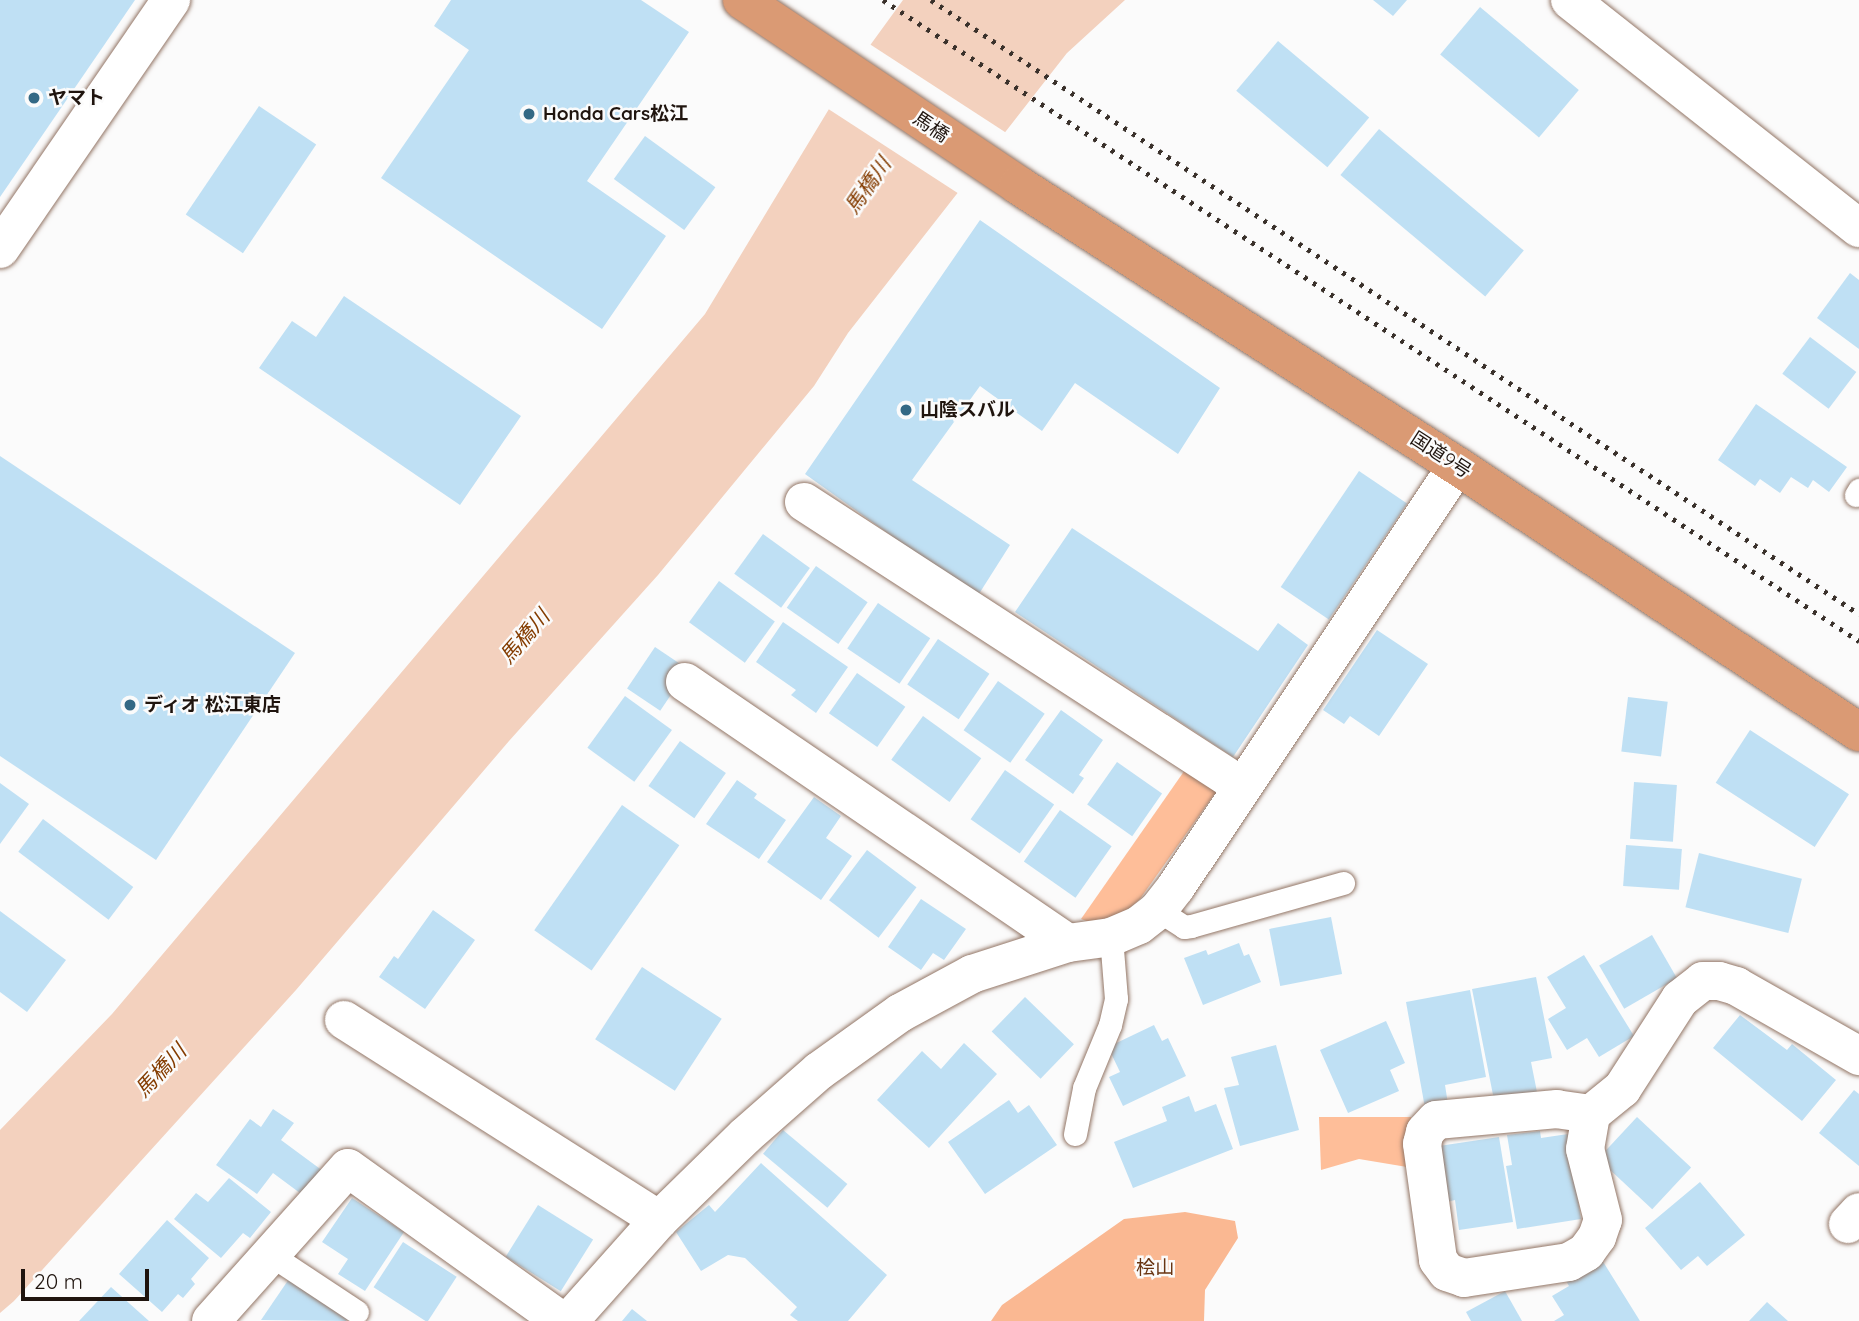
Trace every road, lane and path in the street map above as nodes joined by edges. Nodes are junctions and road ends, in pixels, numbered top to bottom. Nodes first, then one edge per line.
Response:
1 (171, 0) edge
2 (742, 0) edge
3 (1570, 0) edge
4 (1018, 186) joint
5 (1859, 228) edge
6 (0, 249) edge
7 (1458, 466) junction
8 (804, 502) dead end
9 (685, 682) dead end
10 (1859, 732) edge
11 (1243, 787) junction
12 (1343, 883) dead end
13 (1158, 910) junction
14 (1111, 937) junction
15 (1068, 943) junction
16 (344, 1020) dead end
17 (1859, 1056) edge
18 (1591, 1114) junction
19 (1075, 1134) dead end
20 (659, 1220) junction
21 (271, 1255) junction
22 (357, 1312) dead end
23 (211, 1321) edge
24 (562, 1321) edge
25 (569, 1321) edge

1 - 6 street
2 - 4 highway, 馬橋
3 - 5 street
4 - 7 highway, 国道9号
7 - 10 highway, 国道9号
7 - 11 street
8 - 11 street
9 - 15 street
11 - 13 street
12 - 13 lane
13 - 14 street
14 - 15 street
14 - 19 lane
15 - 20 street
16 - 20 street
17 - 18 street
18 - 18 street
20 - 25 street
21 - 22 lane
21 - 23 street
21 - 24 street

